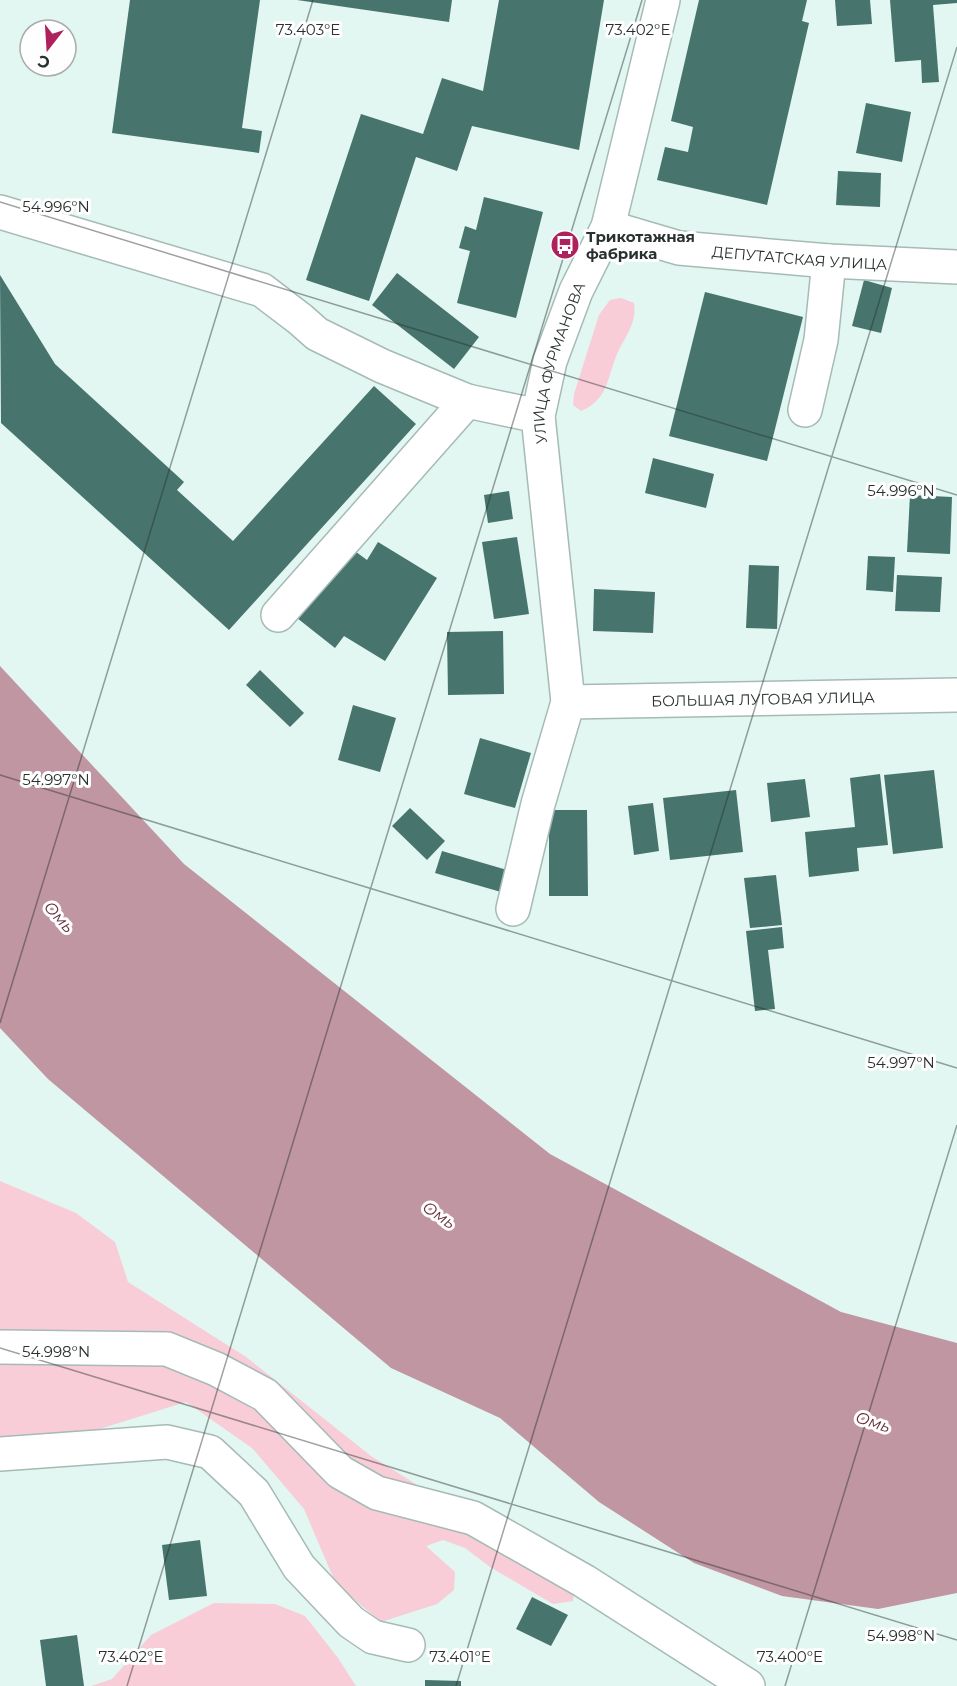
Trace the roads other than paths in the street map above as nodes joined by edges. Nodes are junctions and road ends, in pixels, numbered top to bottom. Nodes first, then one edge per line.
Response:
1 (663, 0) edge
2 (0, 212) edge
3 (608, 226) junction
4 (830, 261) junction
5 (957, 267) edge
6 (467, 401) junction
7 (805, 410) dead end
8 (538, 416) junction
9 (278, 615) dead end
10 (957, 695) edge
11 (568, 702) junction
12 (513, 909) dead end
13 (0, 1347) edge
14 (0, 1454) edge
15 (408, 1646) dead end
16 (747, 1686) edge

1 - 3 street, УЛИЦА ФУРМАНОВА
2 - 6 street
3 - 4 street, ДЕПУТАТСКАЯ УЛИЦА
3 - 8 street, УЛИЦА ФУРМАНОВА
4 - 5 street, ДЕПУТАТСКАЯ УЛИЦА
4 - 7 street
6 - 8 street
6 - 9 street
8 - 11 street, УЛИЦА ФУРМАНОВА
10 - 11 street, БОЛЬШАЯ ЛУГОВАЯ УЛИЦА
11 - 12 street
13 - 16 street
14 - 15 street

